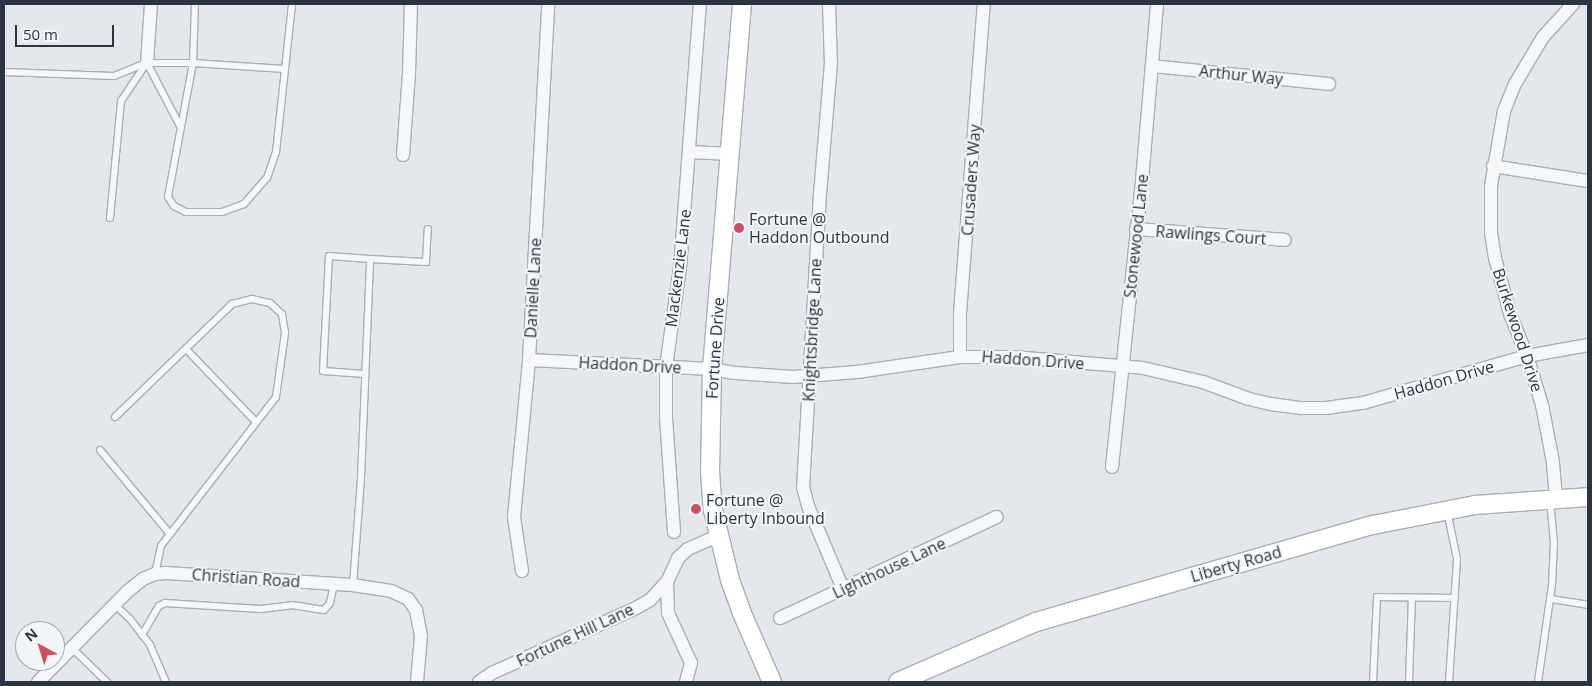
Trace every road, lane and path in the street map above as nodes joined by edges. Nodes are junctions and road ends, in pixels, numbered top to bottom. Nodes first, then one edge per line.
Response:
1 (150, 4) edge
2 (195, 4) edge
3 (292, 4) edge
4 (411, 4) edge
5 (548, 4) edge
6 (700, 4) edge
7 (742, 4) edge
8 (829, 4) edge
9 (984, 4) edge
10 (1157, 4) edge
11 (1573, 4) edge
12 (147, 64) junction
13 (193, 64) junction
14 (1152, 66) junction
15 (285, 69) junction
16 (4, 72) edge
17 (1329, 84) dead end
18 (181, 128) junction
19 (690, 152) junction
20 (730, 154) junction
21 (403, 155) dead end
22 (1493, 166) junction
23 (1588, 181) edge
24 (110, 218) dead end
25 (428, 229) dead end
26 (1136, 229) junction
27 (1285, 240) dead end
28 (370, 259) junction
29 (1588, 345) edge
30 (186, 349) junction
31 (1527, 356) junction
32 (960, 357) junction
33 (529, 360) junction
34 (1122, 366) junction
35 (666, 367) junction
36 (712, 369) junction
37 (365, 374) junction
38 (810, 375) junction
39 (115, 418) dead end
40 (256, 422) junction
41 (100, 450) dead end
42 (1112, 467) dead end
43 (1588, 497) edge
44 (1553, 498) junction
45 (1447, 510) junction
46 (997, 518) dead end
47 (674, 532) dead end
48 (170, 534) junction
49 (718, 535) junction
50 (522, 571) dead end
51 (156, 574) junction
52 (667, 582) junction
53 (334, 584) junction
54 (353, 586) junction
55 (844, 589) junction
56 (1412, 598) junction
57 (1455, 598) junction
58 (1551, 599) junction
59 (115, 605) junction
60 (1588, 605) edge
61 (780, 618) dead end
62 (142, 635) junction
63 (72, 648) junction
64 (38, 682) edge
65 (107, 682) edge
66 (166, 682) edge
67 (417, 682) edge
68 (479, 682) edge
69 (686, 682) edge
70 (772, 682) edge
71 (898, 682) edge
72 (1373, 682) edge
73 (1409, 682) edge
74 (1449, 682) edge
75 (1538, 682) edge

1 - 12 street
2 - 13 lane
3 - 15 lane
4 - 21 street
5 - 33 street, Danielle Lane
6 - 19 street, Mackenzie Lane
7 - 20 main road, Fortune Drive
8 - 38 street, Knightsbridge Lane
9 - 32 street, Crusaders Way
10 - 14 street, Stonewood Lane
11 - 22 street, Burkewood Drive
12 - 13 lane
12 - 16 lane
12 - 18 lane
12 - 24 lane
13 - 15 lane
13 - 18 lane
14 - 17 street, Arthur Way
14 - 26 street, Stonewood Lane
15 - 18 lane
19 - 20 street
19 - 35 street, Mackenzie Lane
20 - 36 main road, Fortune Drive
22 - 23 street
22 - 31 street, Burkewood Drive
25 - 28 lane
26 - 27 street, Rawlings Court
26 - 34 street, Stonewood Lane
28 - 37 lane
28 - 37 lane
29 - 31 street, Haddon Drive
30 - 39 lane
30 - 40 lane
30 - 40 lane
31 - 34 street, Haddon Drive
31 - 44 street, Burkewood Drive
32 - 34 street, Haddon Drive
32 - 38 street, Haddon Drive
33 - 35 street, Haddon Drive
33 - 50 street, Danielle Lane
34 - 42 street, Stonewood Lane
35 - 36 street, Haddon Drive
35 - 47 street, Mackenzie Lane
36 - 38 street, Haddon Drive
36 - 49 main road, Fortune Drive
37 - 54 lane
38 - 55 street, Knightsbridge Lane
40 - 48 lane
41 - 48 lane
43 - 44 main road, Liberty Road
44 - 45 main road, Liberty Road
44 - 58 lane
45 - 57 lane
45 - 71 main road, Liberty Road
46 - 55 street, Lighthouse Lane
48 - 51 lane
49 - 52 street, Fortune Hill Lane
49 - 70 main road, Fortune Drive
51 - 53 street, Christian Road
51 - 59 street, Christian Road
52 - 68 street, Fortune Hill Lane
52 - 69 street, Fortune Hill Lane
53 - 54 street, Christian Road
53 - 62 lane
54 - 67 street, Christian Road
55 - 61 street, Lighthouse Lane
56 - 57 lane
56 - 72 lane
56 - 73 lane
57 - 74 lane
58 - 60 lane
58 - 75 lane
59 - 62 lane
59 - 63 street, Christian Road
62 - 66 lane
63 - 64 street, Christian Road
63 - 65 lane

